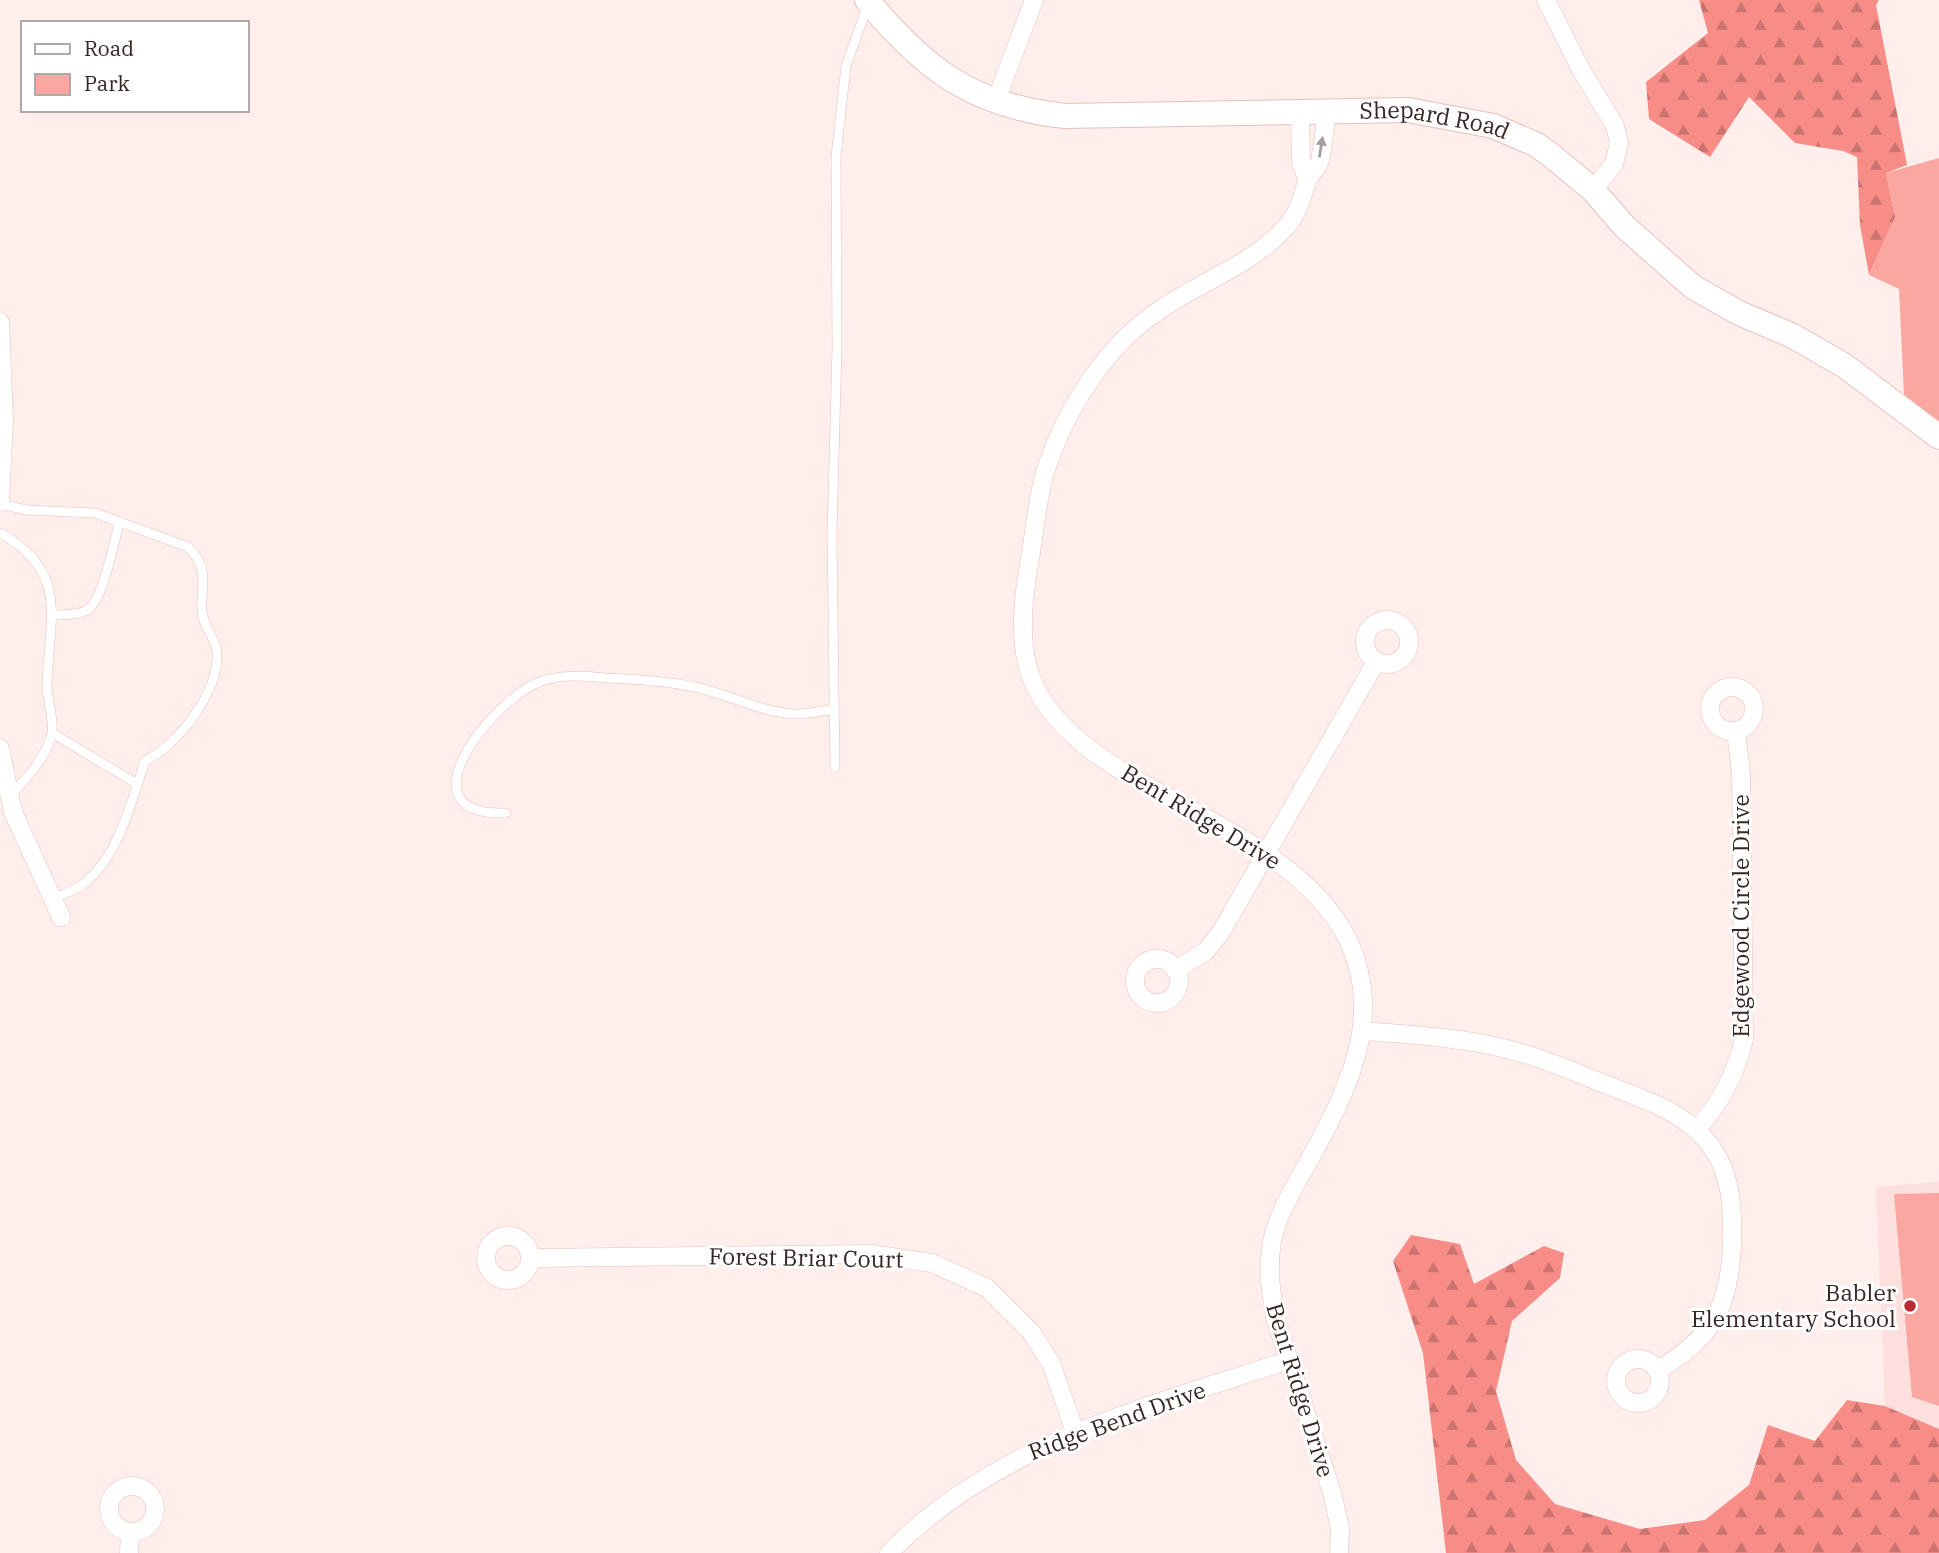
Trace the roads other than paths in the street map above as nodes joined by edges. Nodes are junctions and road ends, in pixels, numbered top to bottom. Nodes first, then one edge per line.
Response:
1 (1034, 0) edge
2 (1546, 0) edge
3 (868, 1) edge
4 (995, 103) junction
5 (1300, 111) junction
6 (1327, 111) junction
7 (1307, 178) junction
8 (1593, 190) junction
9 (0, 322) edge
10 (1939, 437) edge
11 (0, 503) edge
12 (120, 521) junction
13 (0, 533) edge
14 (54, 615) junction
15 (1376, 662) dead end
16 (834, 709) junction
17 (1736, 731) dead end
18 (52, 733) junction
19 (0, 748) edge
20 (835, 767) dead end
21 (137, 784) junction
22 (10, 796) junction
23 (506, 813) dead end
24 (1267, 853) junction
25 (52, 899) junction
26 (61, 917) dead end
27 (1175, 970) dead end
28 (1363, 1031) junction
29 (1696, 1130) junction
30 (531, 1258) dead end
31 (1289, 1360) junction
32 (1658, 1370) dead end
33 (1075, 1432) junction
34 (130, 1532) dead end
35 (128, 1553) edge
36 (889, 1553) edge
37 (1339, 1553) edge

1 - 4 street
2 - 8 street
3 - 4 street, Shepard Road
3 - 16 lane
4 - 5 street, Shepard Road
5 - 6 street, Shepard Road
5 - 7 street, Bent Ridge Drive
7 -> 6 street, Bent Ridge Drive
6 - 8 street, Shepard Road
7 - 24 street, Bent Ridge Drive
8 - 10 street, Shepard Road
9 - 11 street
11 - 12 lane
12 - 14 lane
12 - 21 lane
13 - 14 lane
14 - 18 lane
15 - 24 street
16 - 20 lane
16 - 23 lane
17 - 29 street, Edgewood Circle Drive
18 - 21 lane
18 - 22 lane
19 - 22 street
21 - 25 lane
22 - 25 street
24 - 27 street
24 - 28 street, Bent Ridge Drive
25 - 26 street
28 - 29 street
28 - 31 street, Bent Ridge Drive
29 - 32 street
30 - 33 street, Forest Briar Court
31 - 33 street, Ridge Bend Drive
31 - 37 street, Bent Ridge Drive
33 - 36 street, Ridge Bend Drive
34 - 35 street

